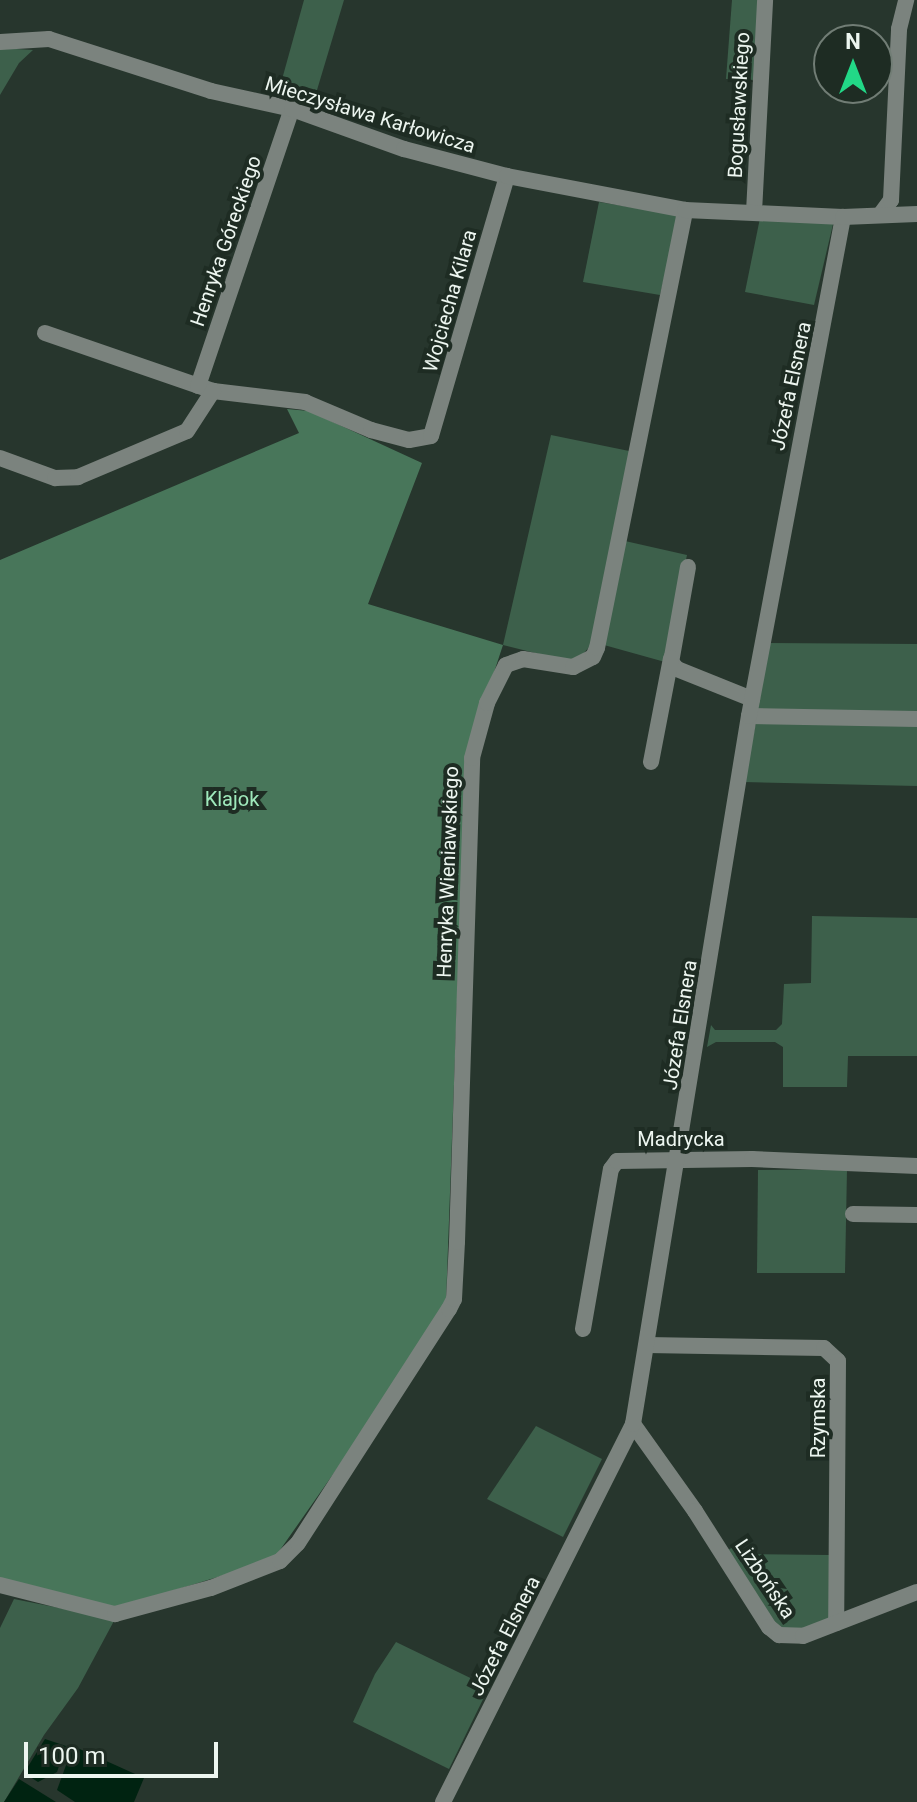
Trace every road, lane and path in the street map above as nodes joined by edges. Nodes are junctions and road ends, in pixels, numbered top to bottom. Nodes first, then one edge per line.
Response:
1 (765, 0) edge
2 (906, 0) edge
3 (0, 42) edge
4 (292, 109) junction
5 (507, 176) junction
6 (685, 210) junction
7 (754, 212) junction
8 (917, 214) edge
9 (880, 215) junction
10 (843, 217) junction
11 (45, 333) dead end
12 (205, 388) junction
13 (0, 458) edge
14 (688, 567) dead end
15 (671, 658) junction
16 (752, 699) junction
17 (749, 716) junction
18 (917, 719) edge
19 (651, 762) dead end
20 (679, 1159) junction
21 (917, 1166) edge
22 (853, 1214) dead end
23 (917, 1215) edge
24 (583, 1329) dead end
25 (647, 1345) junction
26 (633, 1424) junction
27 (0, 1585) edge
28 (917, 1592) edge
29 (836, 1623) junction
30 (443, 1802) edge

1 - 7 street, Bogusławskiego
2 - 9 street
3 - 4 street, Mieczysława Karłowicza
4 - 5 street, Mieczysława Karłowicza
4 - 12 street, Henryka Góreckiego
5 - 6 street, Mieczysława Karłowicza
5 - 12 street, Wojciecha Kilara
6 - 7 street
6 - 27 street, Henryka Wieniawskiego
7 - 10 street
8 - 9 street
9 - 10 street
10 - 16 street, Józefa Elsnera
11 - 12 street
12 - 13 street, Henryka Góreckiego
14 - 15 street
15 - 16 street
15 - 19 street
16 - 17 street, Józefa Elsnera
17 - 18 street
17 - 20 street, Józefa Elsnera
20 - 21 street, Madrycka
20 - 24 street, Madrycka
20 - 25 street, Józefa Elsnera
22 - 23 street
25 - 26 street, Józefa Elsnera
25 - 29 street, Rzymska
26 - 29 street, Lizbońska
26 - 30 street, Józefa Elsnera
28 - 29 street, Lizbońska

